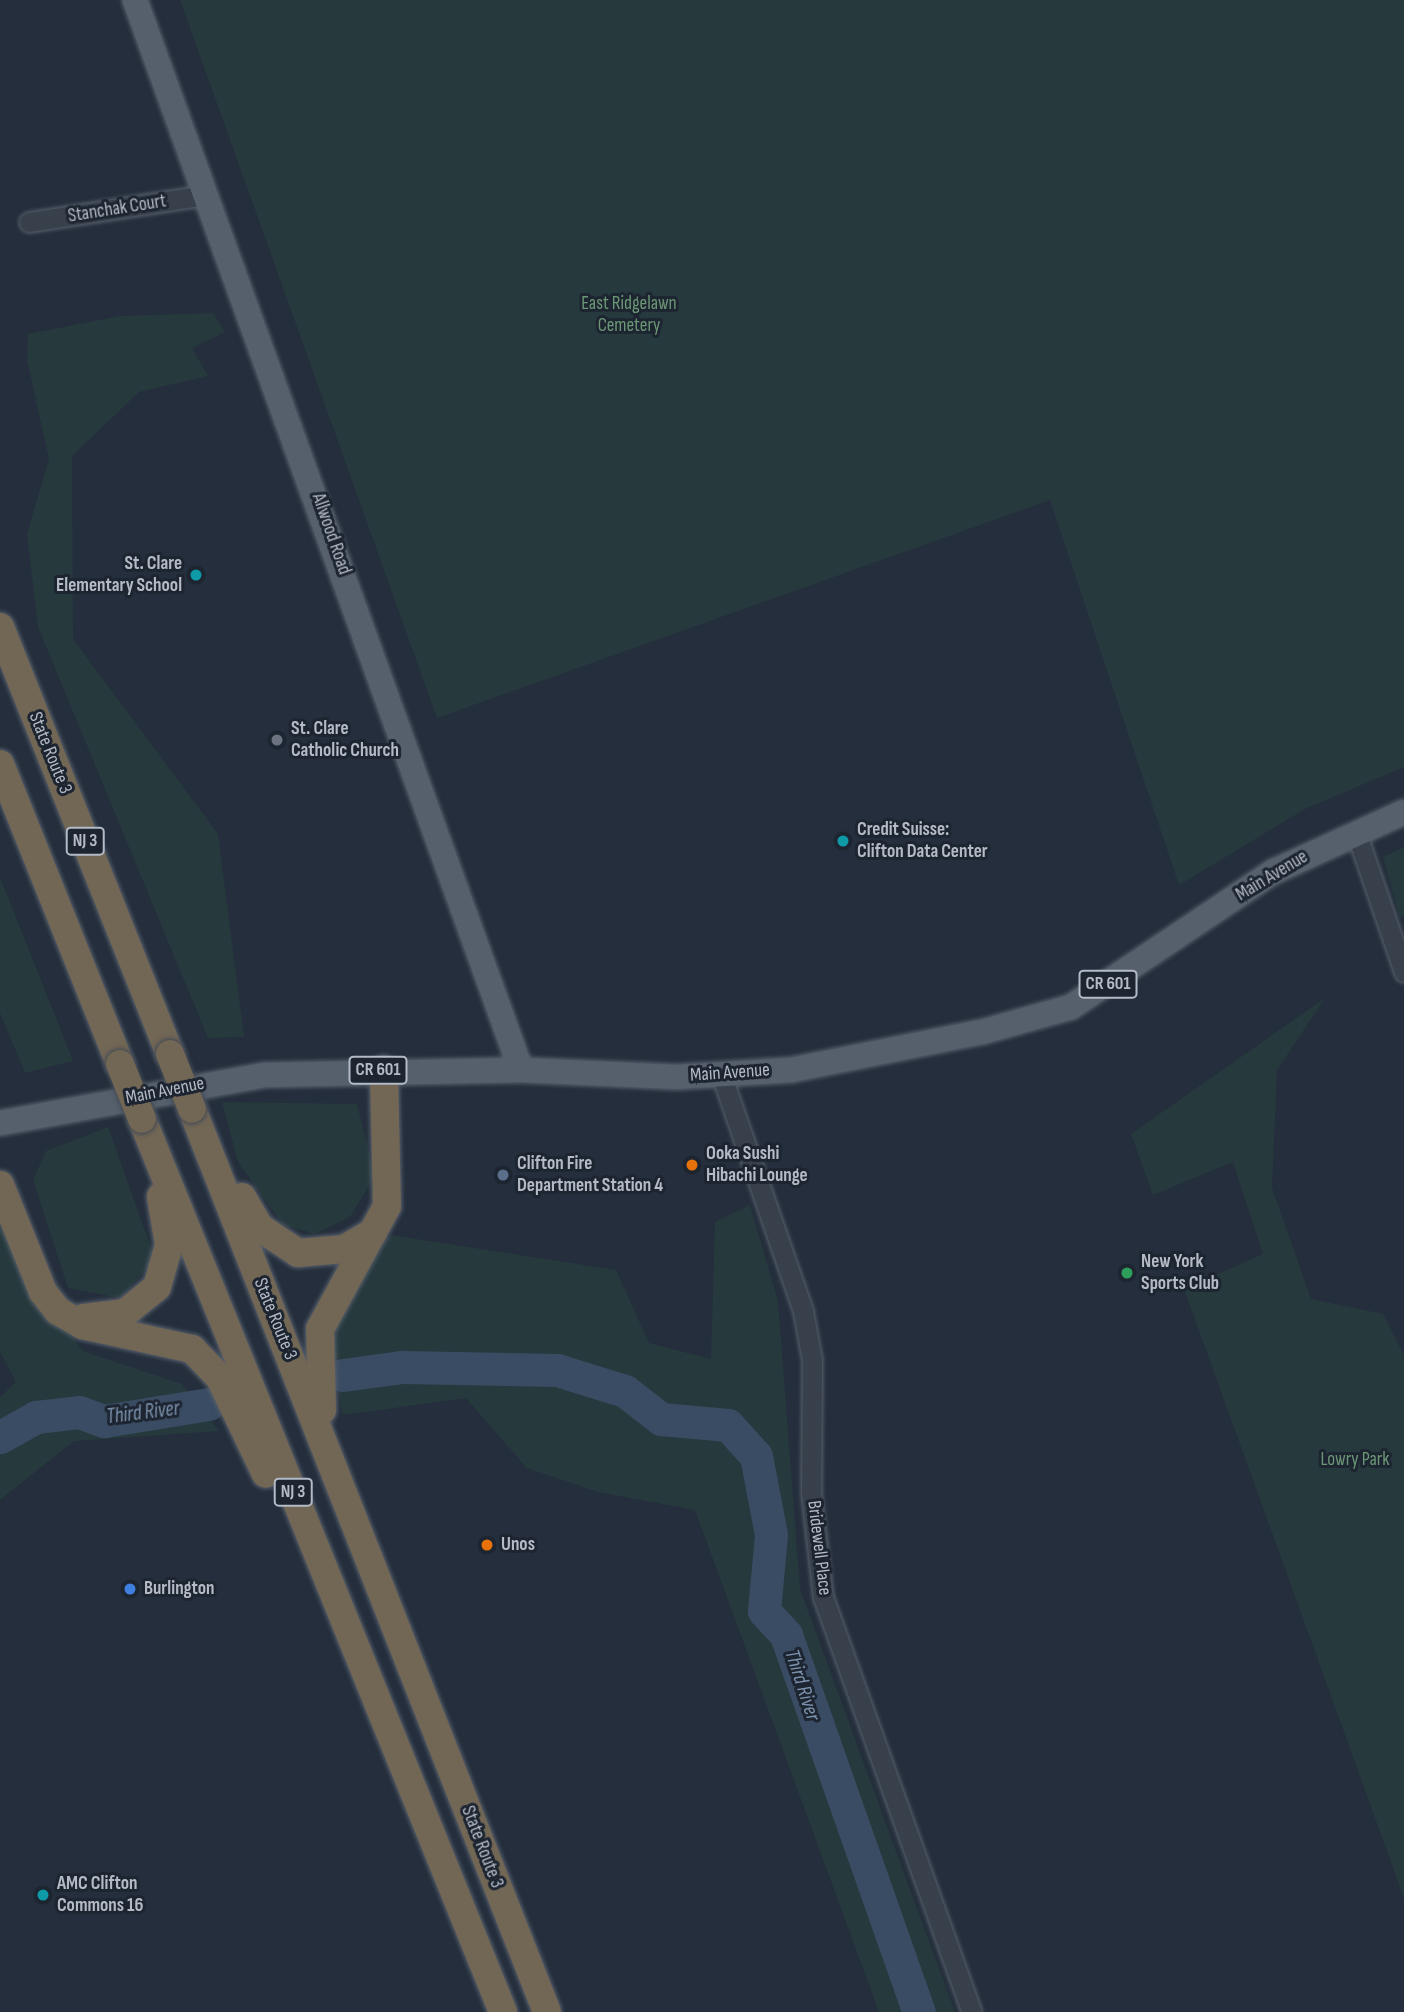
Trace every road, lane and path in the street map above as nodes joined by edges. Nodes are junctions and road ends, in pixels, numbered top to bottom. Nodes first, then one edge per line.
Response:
1 (135, 0) edge
2 (206, 195) junction
3 (29, 222) dead end
4 (0, 627) edge
5 (0, 764) edge
6 (1404, 813) edge
7 (1356, 832) junction
8 (1404, 972) edge
9 (384, 1070) junction
10 (521, 1070) junction
11 (720, 1074) junction
12 (192, 1109) junction
13 (142, 1119) junction
14 (0, 1123) edge
15 (0, 1185) edge
16 (378, 1228) junction
17 (58, 1311) junction
18 (329, 1455) junction
19 (444, 1866) junction
20 (503, 2012) edge
21 (547, 2012) edge
22 (972, 2012) edge

1 - 2 main road, Allwood Road
2 - 3 street, Stanchak Court
2 - 10 main road, Allwood Road
4 - 12 highway, State Route 3 / NJ 3, bridge
5 - 13 highway, NJ 3, bridge
6 - 7 main road, Main Avenue / CR 601
7 - 8 street
7 - 11 main road, Main Avenue / CR 601
9 - 10 main road, Main Avenue / CR 601
9 - 14 main road, Main Avenue / CR 601
9 - 16 highway
10 - 11 main road, Main Avenue / CR 601
11 - 22 street, Bridewell Place
12 - 16 highway
12 - 18 highway, State Route 3 / NJ 3
13 - 17 highway
13 - 19 highway, NJ 3
15 - 17 highway
16 - 18 highway
17 - 19 highway
18 - 21 highway, State Route 3 / NJ 3
19 - 20 highway, NJ 3

